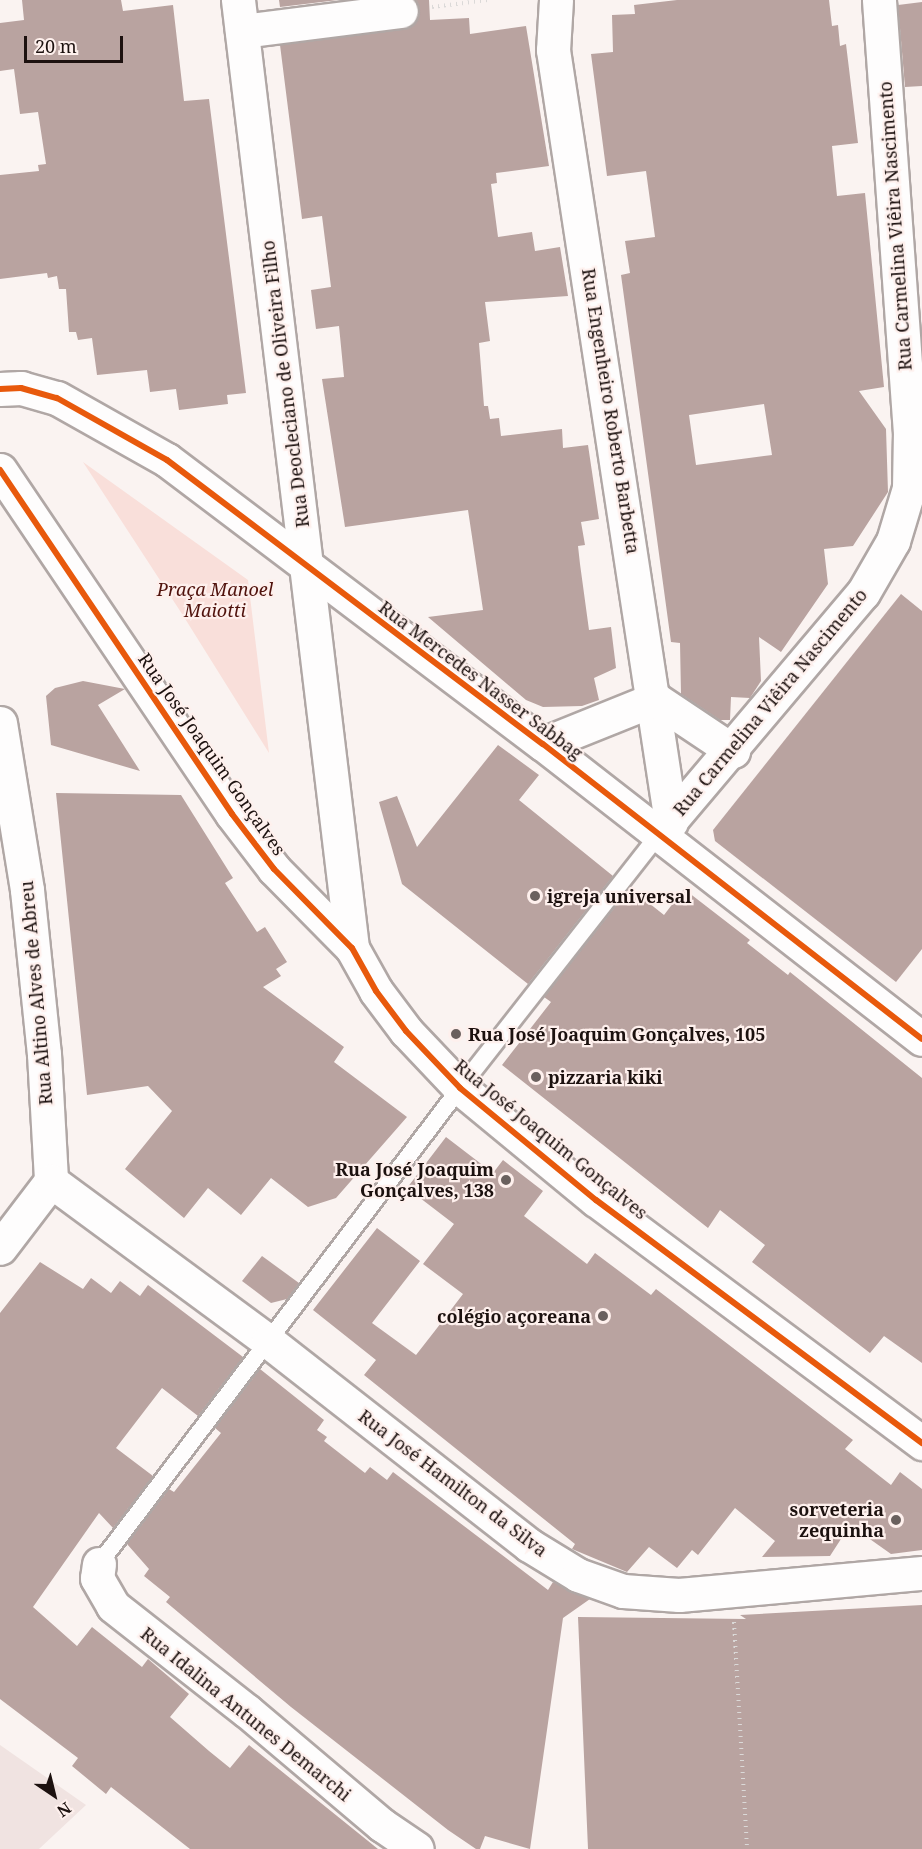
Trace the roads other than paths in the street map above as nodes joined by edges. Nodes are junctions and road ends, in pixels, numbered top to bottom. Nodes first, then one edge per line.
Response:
1 (556, 0) edge
2 (879, 0) edge
3 (401, 11) road end
4 (240, 16) edge
5 (0, 389) edge
6 (0, 470) edge
7 (307, 568) junction
8 (655, 699) junction
9 (0, 723) edge
10 (543, 744) junction
11 (733, 751) junction
12 (665, 828) junction
13 (352, 948) junction
14 (922, 1039) edge
15 (460, 1088) junction
16 (51, 1181) junction
17 (0, 1248) edge
18 (268, 1341) junction
19 (920, 1435) edge
20 (99, 1564) joint
21 (922, 1573) edge
22 (417, 1849) edge

1 - 8 street, Rua Engenheiro Roberto Barbetta
2 - 11 street, Rua Carmelina Viêira Nascimento
3 - 4 street
4 - 7 street, Rua Deocleciano de Oliveira Filho
5 - 7 street, Rua Mercedes Nasser Sabbag
6 - 13 street, Rua José Joaquim Gonçalves
7 - 10 street, Rua Mercedes Nasser Sabbag
7 - 13 street, Rua Deocleciano de Oliveira Filho
8 - 10 street
8 - 11 street
8 - 12 street, Rua Engenheiro Roberto Barbetta
9 - 16 street, Rua Altino Alves de Abreu
10 - 12 street, Rua Mercedes Nasser Sabbag
11 - 12 street, Rua Carmelina Viêira Nascimento
12 - 14 street, Rua Mercedes Nasser Sabbag
12 - 15 lane
13 - 15 street, Rua José Joaquim Gonçalves
15 - 18 lane
15 - 19 street, Rua José Joaquim Gonçalves
16 - 17 street
16 - 18 street, Rua José Hamilton da Silva
18 - 20 lane
18 - 21 street, Rua José Hamilton da Silva
20 - 22 street, Rua Idalina Antunes Demarchi

